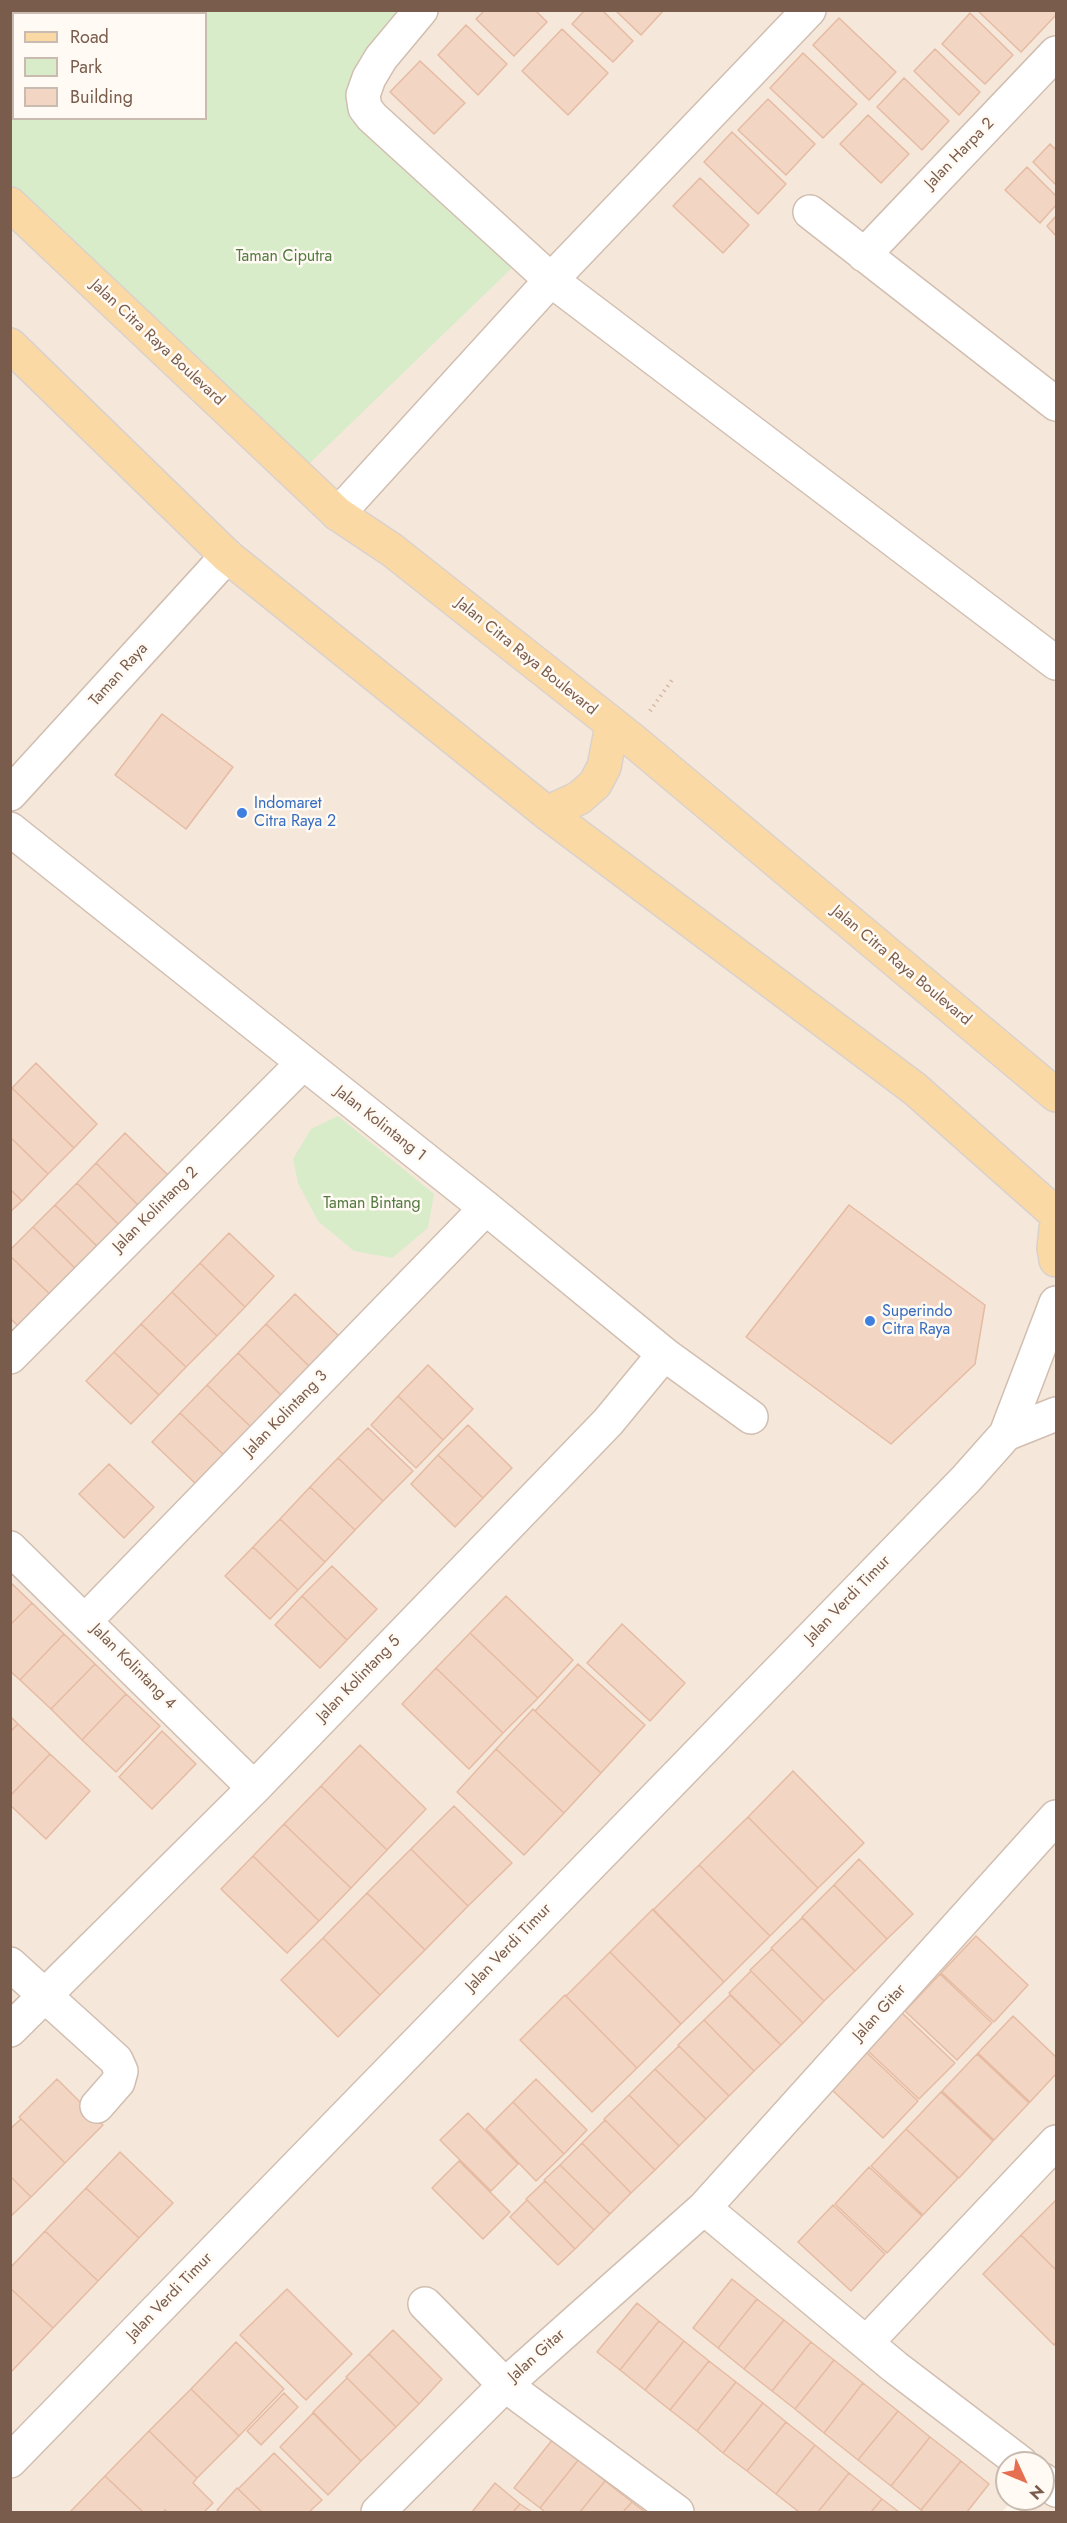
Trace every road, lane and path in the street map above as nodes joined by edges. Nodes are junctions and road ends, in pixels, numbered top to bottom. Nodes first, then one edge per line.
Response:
1 (421, 10) edge
2 (809, 10) edge
3 (1056, 53) edge
4 (810, 212) dead end
5 (18, 221) edge
6 (864, 255) junction
7 (551, 280) junction
8 (10, 345) edge
9 (1056, 404) edge
10 (338, 513) junction
11 (227, 556) junction
12 (1056, 663) edge
13 (612, 726) junction
14 (10, 794) edge
15 (547, 813) junction
16 (10, 829) edge
17 (302, 1064) junction
18 (1056, 1095) edge
19 (486, 1208) junction
20 (1056, 1214) edge
21 (1056, 1229) edge
22 (1056, 1260) edge
23 (1056, 1303) edge
24 (664, 1354) junction
25 (10, 1357) edge
26 (1056, 1414) edge
27 (751, 1417) dead end
28 (1006, 1434) junction
29 (10, 1548) edge
30 (86, 1620) junction
31 (254, 1788) junction
32 (1056, 1817) edge
33 (10, 1964) edge
34 (44, 1996) junction
35 (10, 2030) edge
36 (97, 2106) dead end
37 (1056, 2142) edge
38 (704, 2208) junction
39 (425, 2304) dead end
40 (867, 2342) junction
41 (505, 2385) junction
42 (1005, 2451) edge
43 (10, 2461) edge
44 (378, 2512) edge
45 (677, 2512) edge

1 - 7 street
2 - 7 street
3 - 6 street, Jalan Harpa 2
4 - 6 street
5 - 10 main road, Jalan Citra Raya Boulevard
6 - 9 street
7 - 10 street
7 - 12 street
8 - 11 main road
10 - 13 main road, Jalan Citra Raya Boulevard
11 - 14 street, Taman Raya
11 - 15 main road
13 - 15 main road
13 - 18 main road, Jalan Citra Raya Boulevard
15 - 20 main road
16 - 17 street, Jalan Kolintang 1
17 - 19 street, Jalan Kolintang 1
17 - 25 street, Jalan Kolintang 2
19 - 24 street, Jalan Kolintang 1
19 - 30 street, Jalan Kolintang 3
21 - 22 main road
23 - 28 street, Jalan Verdi Timur
24 - 27 street, Jalan Kolintang 1
24 - 31 street, Jalan Kolintang 5
26 - 28 street, Jalan Verdi Timur
28 - 43 street, Jalan Verdi Timur
29 - 30 street, Jalan Kolintang 4
30 - 31 street, Jalan Kolintang 4
31 - 34 street, Jalan Kolintang 5
32 - 38 street, Jalan Gitar
33 - 34 street
34 - 35 street, Jalan Kolintang 5
34 - 36 street
37 - 40 street
38 - 40 street
38 - 41 street, Jalan Gitar
39 - 41 street, Jalan Gitar
40 - 42 street
41 - 44 street, Jalan Gitar
41 - 45 street, Jalan Gitar

